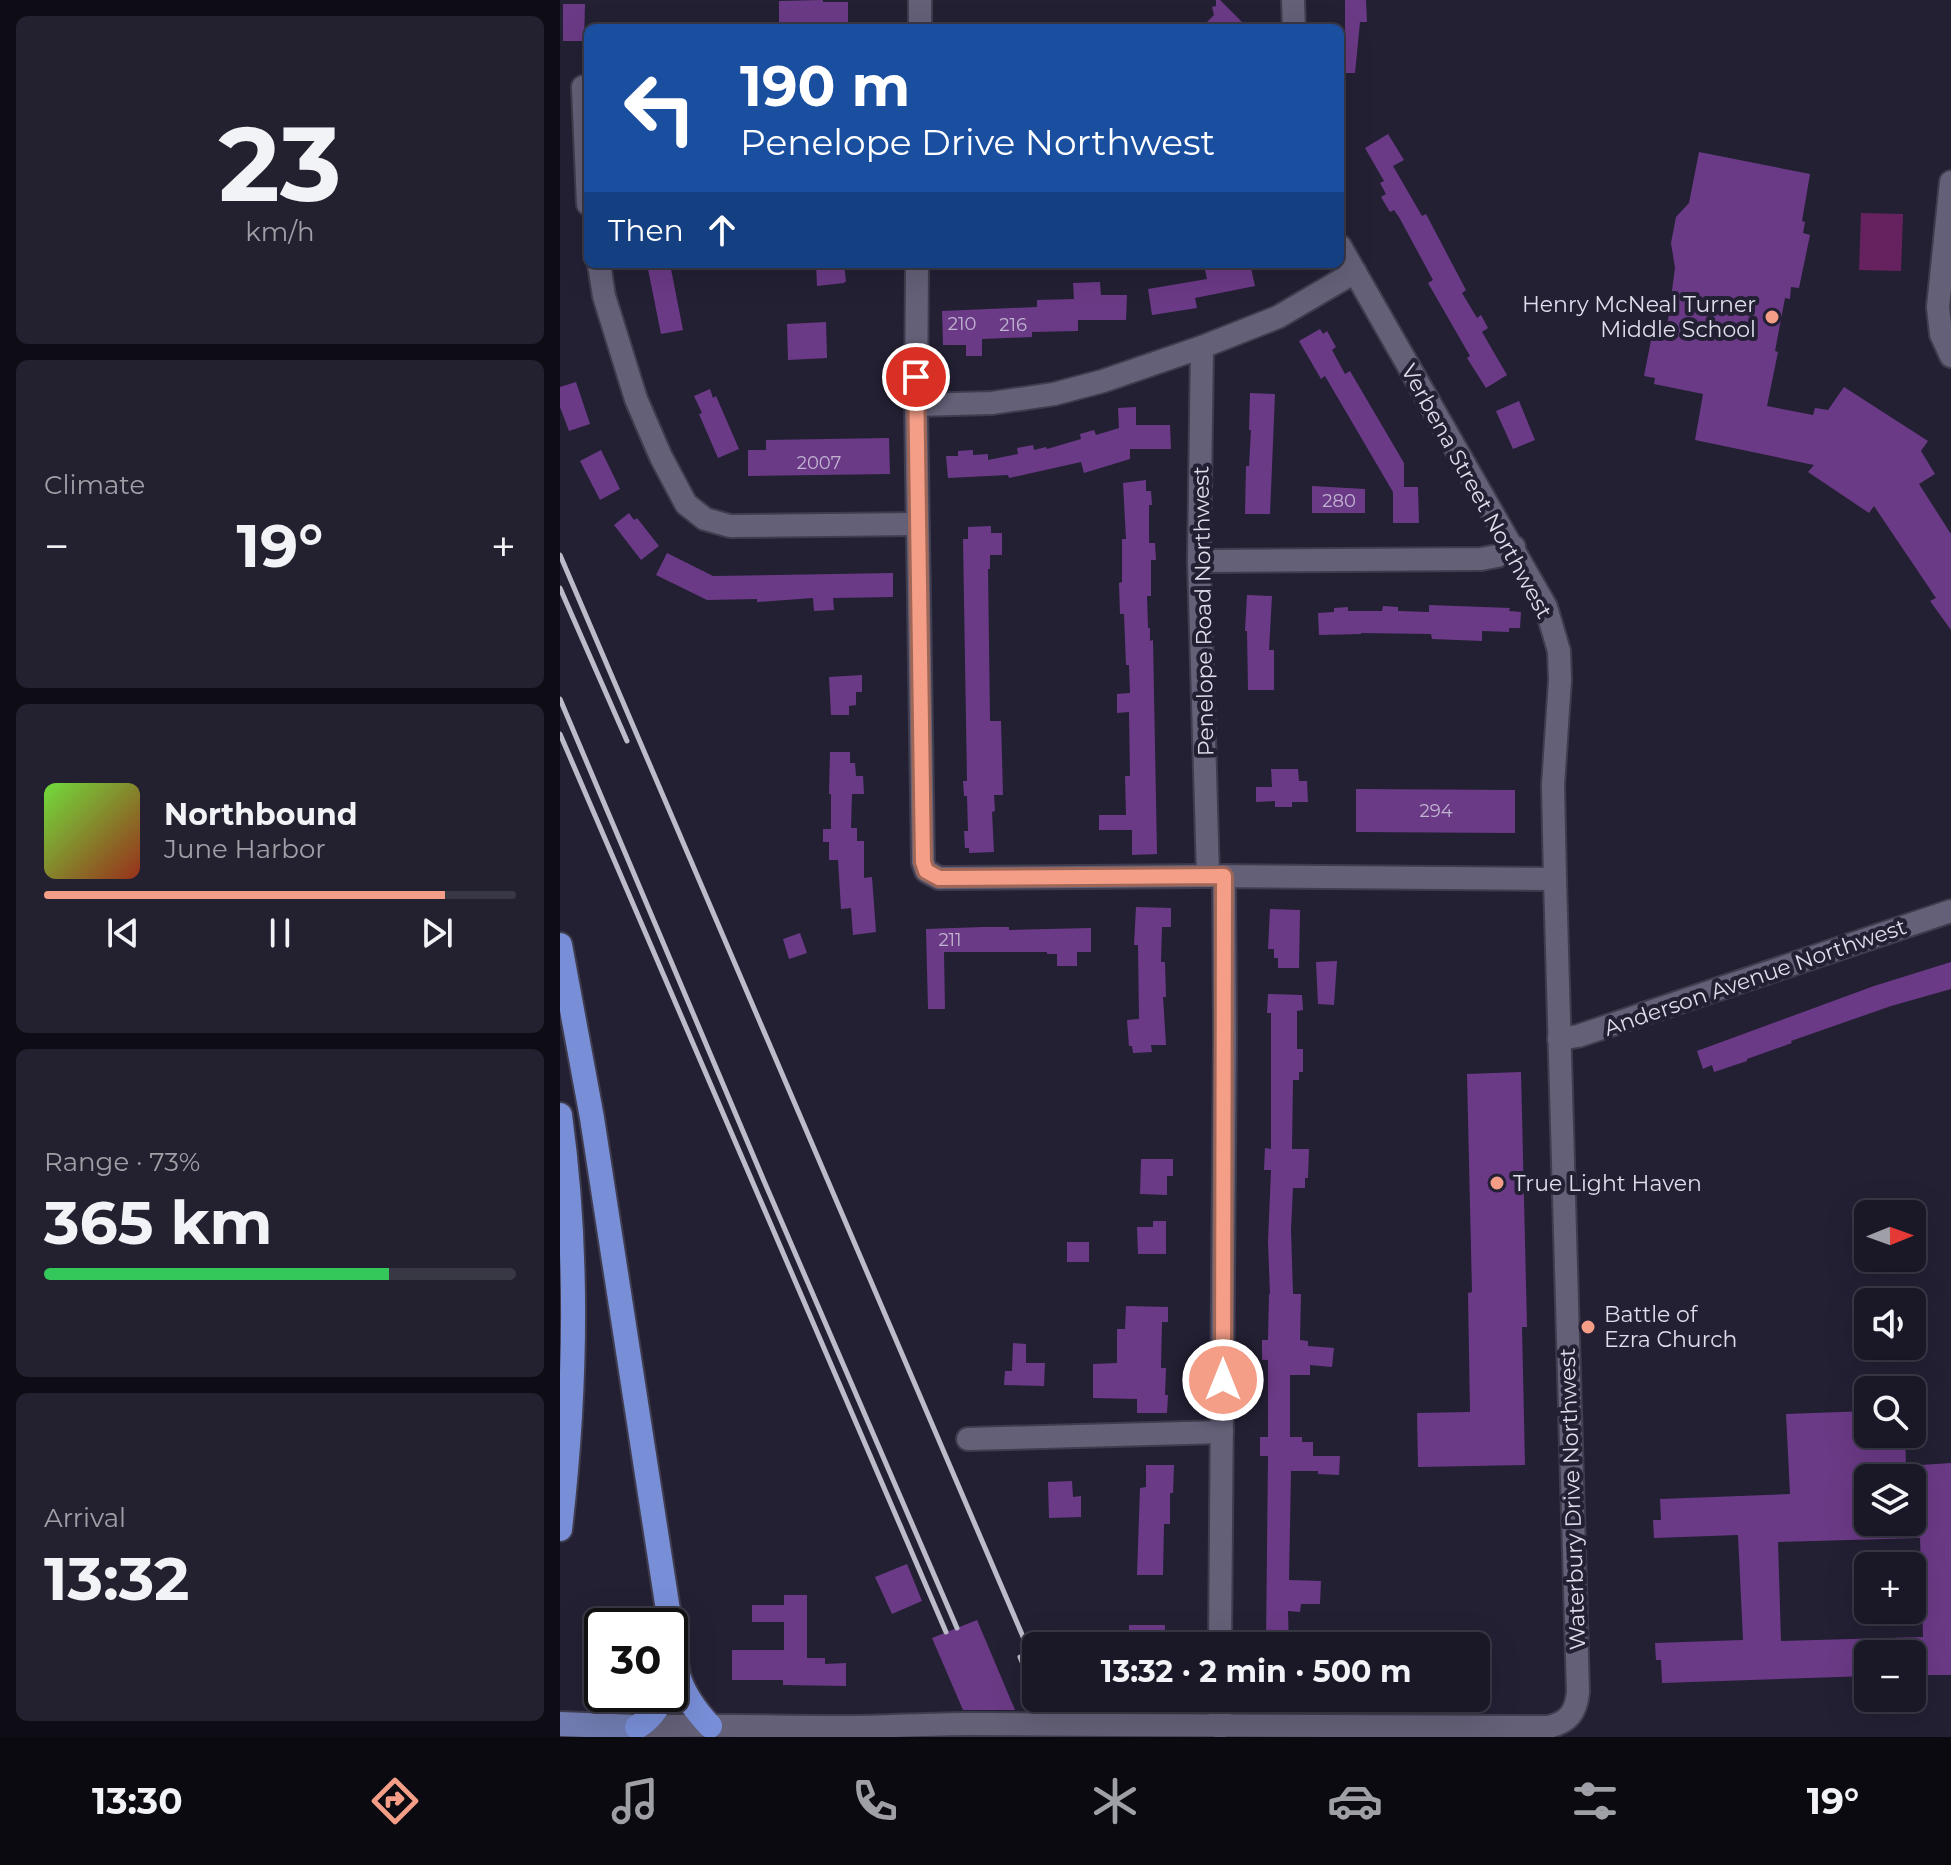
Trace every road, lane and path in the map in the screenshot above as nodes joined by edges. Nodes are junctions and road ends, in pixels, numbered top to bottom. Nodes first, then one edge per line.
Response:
1 (920, 0) edge
2 (1293, 0) edge
3 (920, 24) edge
4 (1294, 24) edge
5 (560, 86) edge
6 (584, 87) edge
7 (1951, 182) edge
8 (1344, 253) edge
9 (600, 268) edge
10 (917, 268) edge
11 (1355, 272) junction
12 (1202, 347) junction
13 (1951, 356) edge
14 (916, 405) junction
15 (917, 524) junction
16 (1514, 547) junction
17 (1199, 561) junction
18 (1216, 876) junction
19 (1555, 879) junction
20 (1951, 911) edge
21 (560, 945) edge
22 (1559, 1039) junction
23 (560, 1115) edge
24 (1222, 1432) junction
25 (968, 1439) dead end
26 (560, 1529) edge
27 (663, 1608) edge
28 (1220, 1632) edge
29 (688, 1698) edge
30 (654, 1712) edge
31 (1220, 1712) edge
32 (560, 1724) edge
33 (710, 1726) junction
34 (637, 1727) junction
35 (1220, 1727) junction

1 - 3 street
2 - 4 street
5 - 6 street
7 - 13 street
8 - 11 street, Verbena Street Northwest
9 - 15 street
10 - 14 street
11 - 12 street
11 - 16 street, Verbena Street Northwest
12 - 14 street
12 - 17 street, Penelope Road Northwest
14 - 15 street
15 - 18 street
16 - 17 street
16 - 19 street, Verbena Street Northwest
17 - 18 street, Penelope Road Northwest
18 - 19 street
18 - 24 street, Penelope Road Northwest
19 - 22 street, Verbena Street Northwest
20 - 22 street, Anderson Avenue Northwest
21 - 27 highway
22 - 35 street, Waterbury Drive Northwest
23 - 26 highway
24 - 25 street
24 - 28 street, Penelope Road Northwest
29 - 33 highway
30 - 34 highway
31 - 35 street
32 - 34 main road
33 - 34 street
33 - 35 street, bridge

